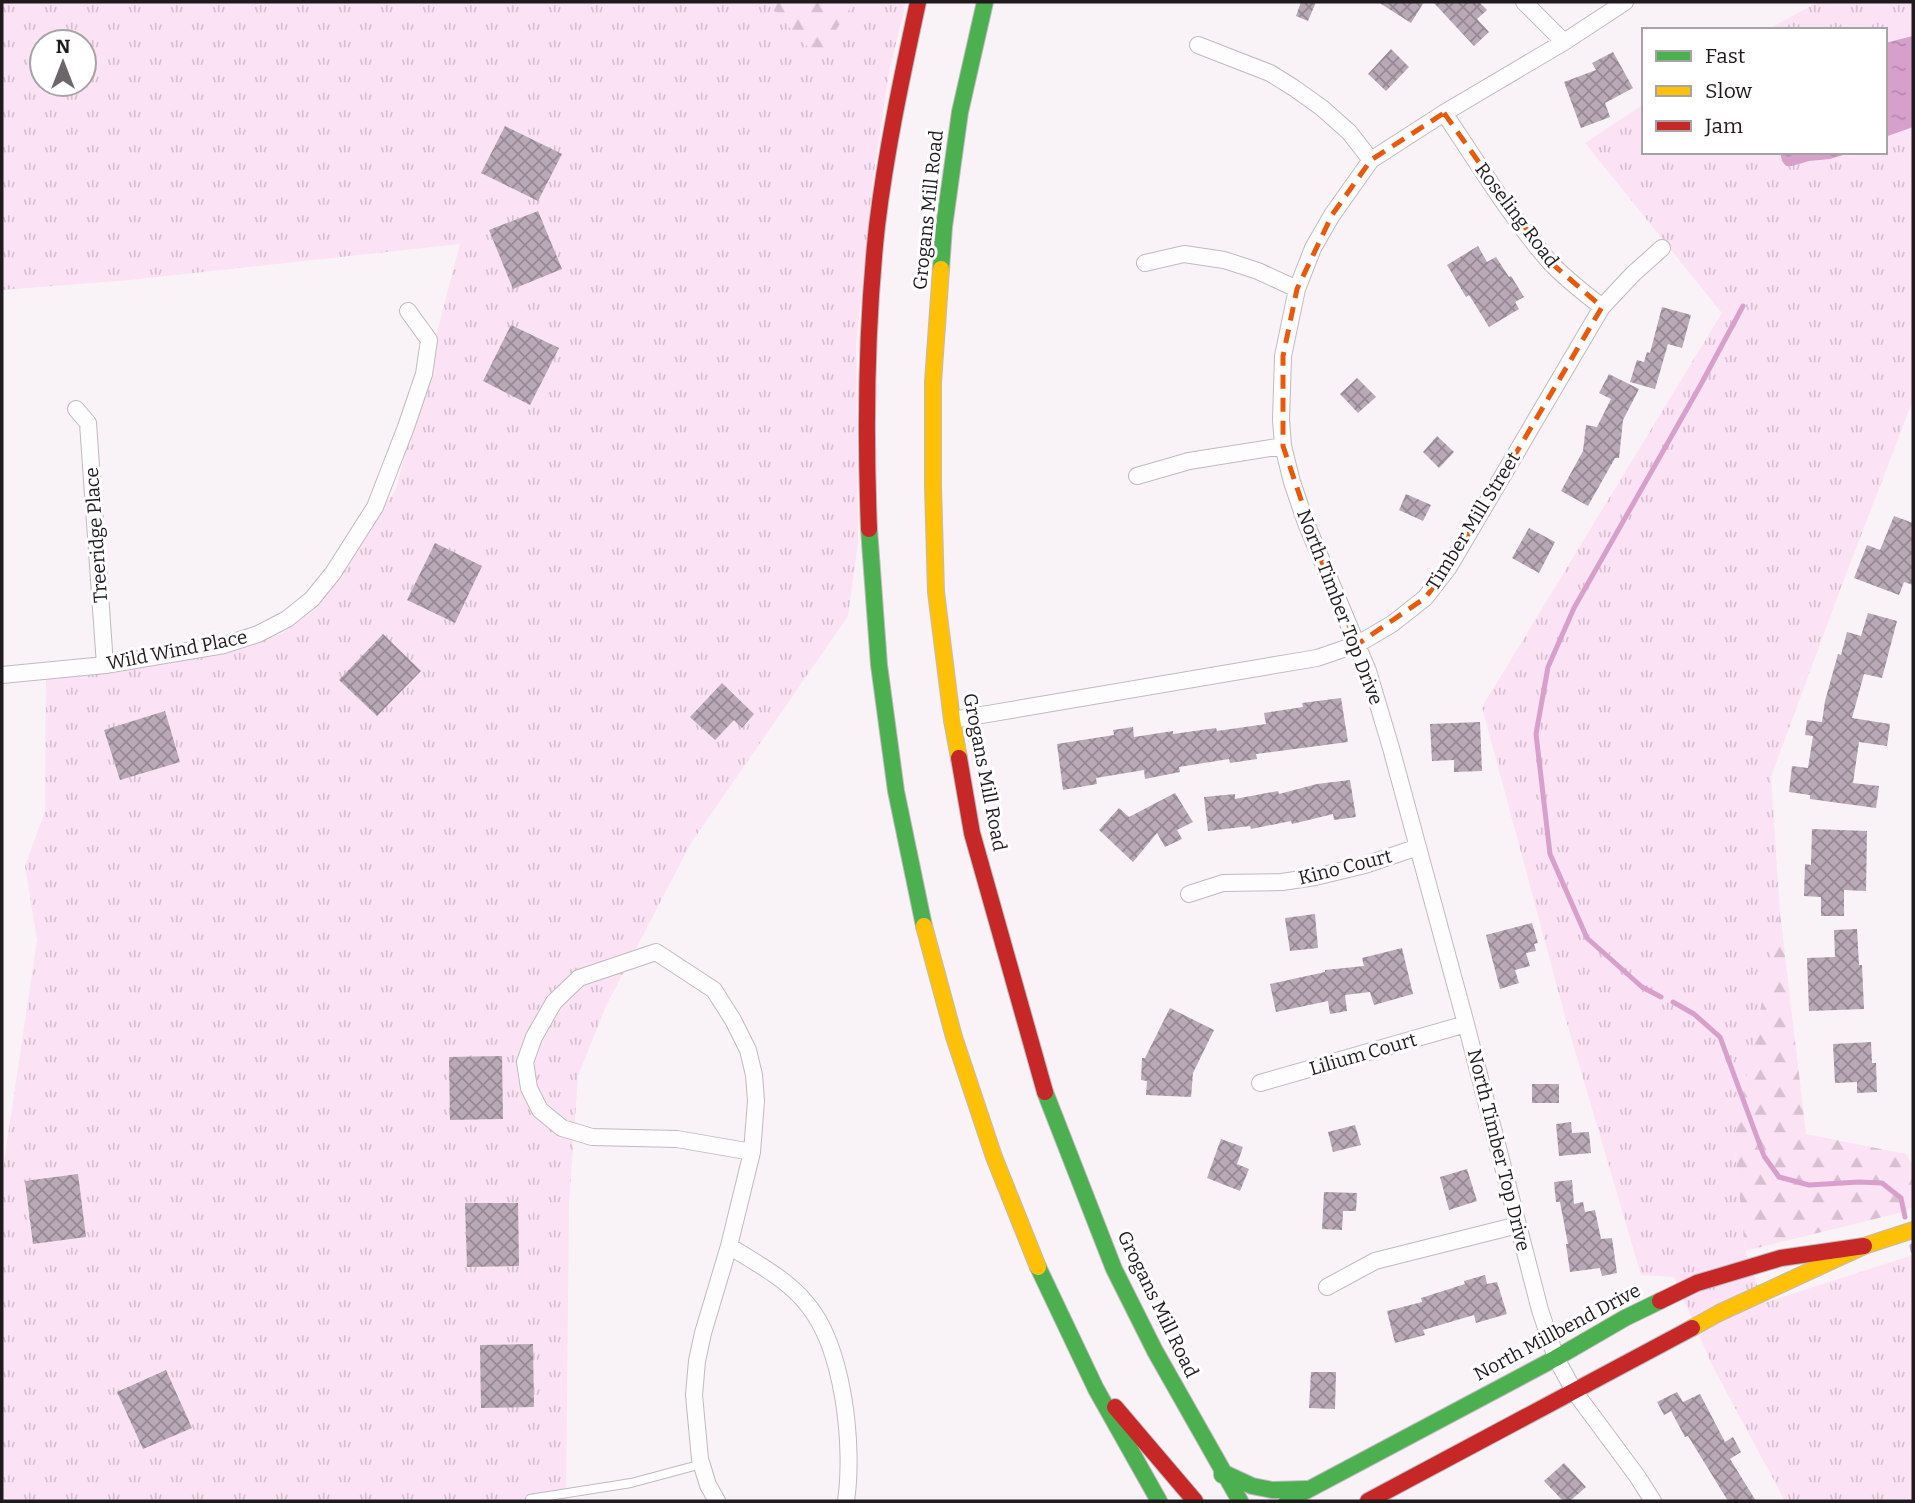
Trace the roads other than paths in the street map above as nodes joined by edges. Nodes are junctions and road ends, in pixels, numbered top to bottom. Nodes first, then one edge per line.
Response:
1 (918, 2) edge
2 (985, 2) edge
3 (1524, 2) edge
4 (1625, 2) edge
5 (1564, 42) junction
6 (1198, 45) dead end
7 (1444, 113) junction
8 (1371, 160) junction
9 (1662, 248) dead end
10 (1145, 263) dead end
11 (1297, 289) junction
12 (1602, 307) junction
13 (408, 311) dead end
14 (76, 409) dead end
15 (1283, 446) junction
16 (1138, 476) dead end
17 (1358, 644) junction
18 (105, 665) junction
19 (2, 675) edge
20 (952, 720) junction
21 (1418, 847) junction
22 (1189, 894) dead end
23 (1466, 1024) junction
24 (1260, 1083) dead end
25 (752, 1152) junction
26 (1517, 1225) junction
27 (1913, 1230) edge
28 (1864, 1246) junction
29 (729, 1247) junction
30 (1328, 1287) dead end
31 (1556, 1358) junction
32 (1091, 1378) junction
33 (1574, 1391) junction
34 (1122, 1440) junction
35 (702, 1464) junction
36 (1222, 1472) junction
37 (1310, 1489) junction
38 (530, 1499) dead end
39 (717, 1501) edge
40 (846, 1501) edge
41 (1149, 1501) edge
42 (1159, 1501) edge
43 (1195, 1501) edge
44 (1227, 1501) edge
45 (1240, 1501) edge
46 (1287, 1501) edge
47 (1368, 1501) edge
48 (1653, 1501) edge

1 - 32 main road
2 - 20 main road, Grogans Mill Road
3 - 5 street
4 - 5 street, North Timber Top Drive
5 - 7 street, North Timber Top Drive
6 - 8 street
7 - 8 street, North Timber Top Drive
7 - 12 street, Roseling Road
8 - 11 street, North Timber Top Drive
9 - 12 street, Timber Mill Street
10 - 11 street
11 - 15 street, North Timber Top Drive
12 - 17 street, Timber Mill Street
13 - 18 street, Wild Wind Place
14 - 18 street, Treeridge Place
15 - 16 street
15 - 17 street, North Timber Top Drive
17 - 20 street, Timber Mill Street
17 - 21 street, North Timber Top Drive
18 - 19 street, Wild Wind Place
20 - 36 main road, Grogans Mill Road
21 - 22 street, Kino Court
21 - 23 street, North Timber Top Drive
23 - 24 street, Lilium Court
23 - 26 street, North Timber Top Drive
25 - 25 street
25 - 29 street
26 - 30 street
26 - 31 street, North Timber Top Drive
27 - 28 main road, North Millbend Drive
28 - 31 main road, North Millbend Drive
28 - 33 main road, North Millbend Drive
29 - 35 street
29 - 40 street
31 - 33 street, North Timber Top Drive
31 - 37 main road, North Millbend Drive
32 - 34 main road
32 - 43 main road
33 - 47 main road, North Millbend Drive
33 - 48 street, North Timber Top Drive
34 - 41 main road
34 - 42 main road
35 - 38 lane
35 - 39 street
36 - 37 main road
36 - 44 main road
36 - 45 main road, Grogans Mill Road
37 - 46 main road, North Millbend Drive

